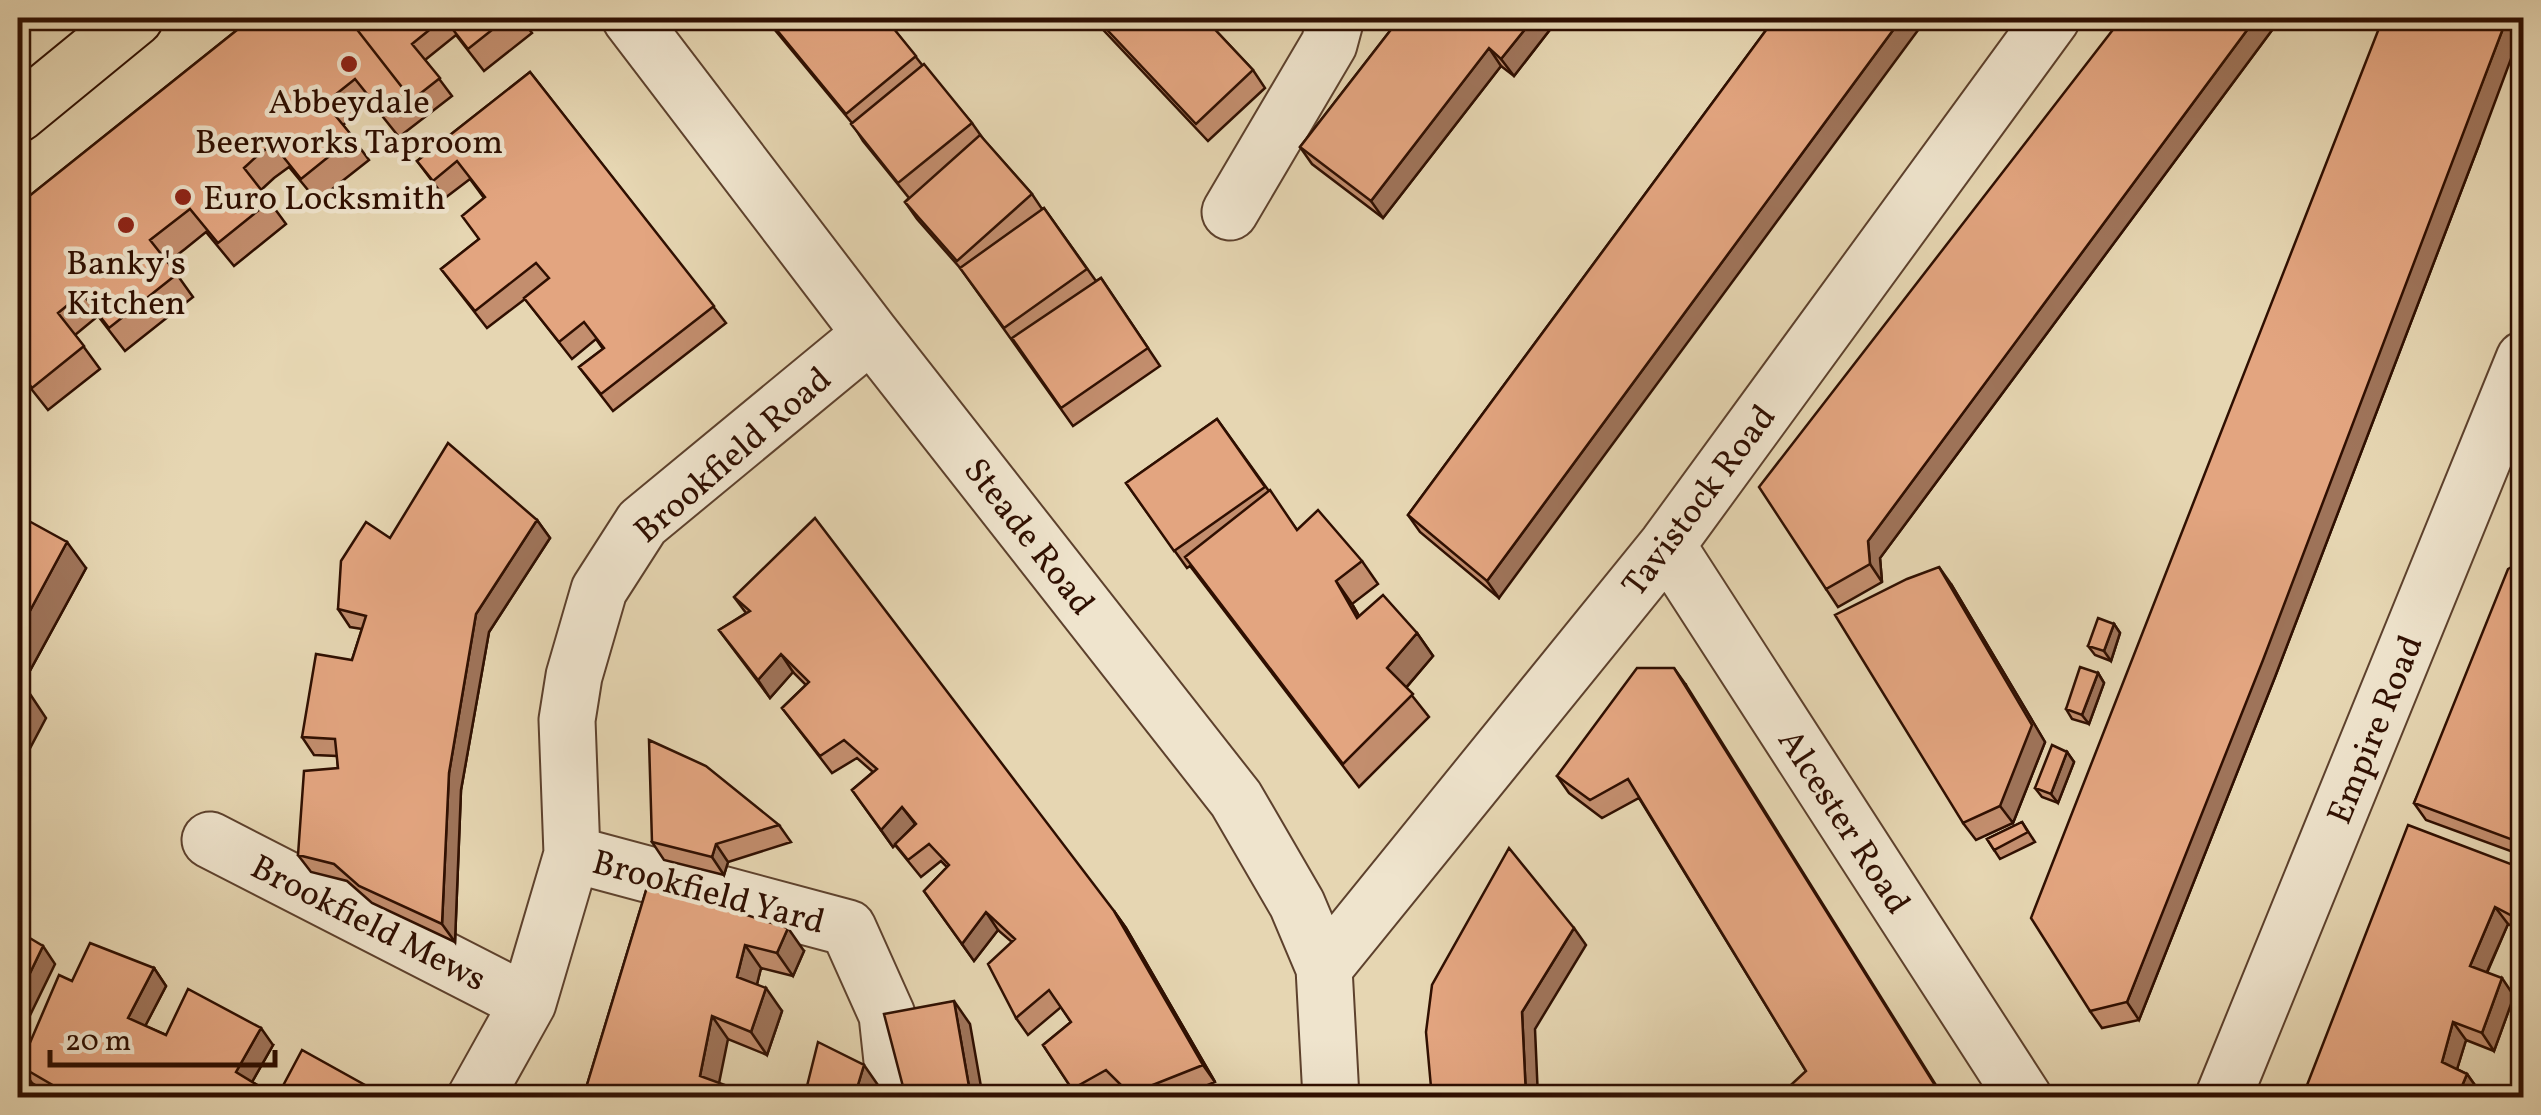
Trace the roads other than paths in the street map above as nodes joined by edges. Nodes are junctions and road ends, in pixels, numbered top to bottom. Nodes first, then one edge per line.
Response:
1 (135, 18) edge
2 (630, 18) edge
3 (2052, 18) edge
4 (1323, 26) edge
5 (18, 114) edge
6 (1230, 212) dead end
7 (870, 334) junction
8 (2524, 359) edge
9 (2512, 430) edge
10 (1667, 546) junction
11 (210, 840) dead end
12 (572, 854) junction
13 (1324, 968) junction
14 (528, 1004) junction
15 (475, 1098) edge
16 (896, 1098) edge
17 (1331, 1098) edge
18 (2024, 1098) edge
19 (2223, 1098) edge

1 - 5 main road
2 - 7 street, Steade Road
3 - 10 street, Tavistock Road
4 - 6 street
7 - 12 street, Brookfield Road
7 - 13 street, Steade Road
8 - 9 street, Empire Road
9 - 19 street, Empire Road
10 - 13 street, Tavistock Road
10 - 18 street, Alcester Road
11 - 14 street, Brookfield Mews
12 - 14 street, Brookfield Road
12 - 16 street, Brookfield Yard
13 - 17 street, Steade Road
14 - 15 street, Brookfield Road

